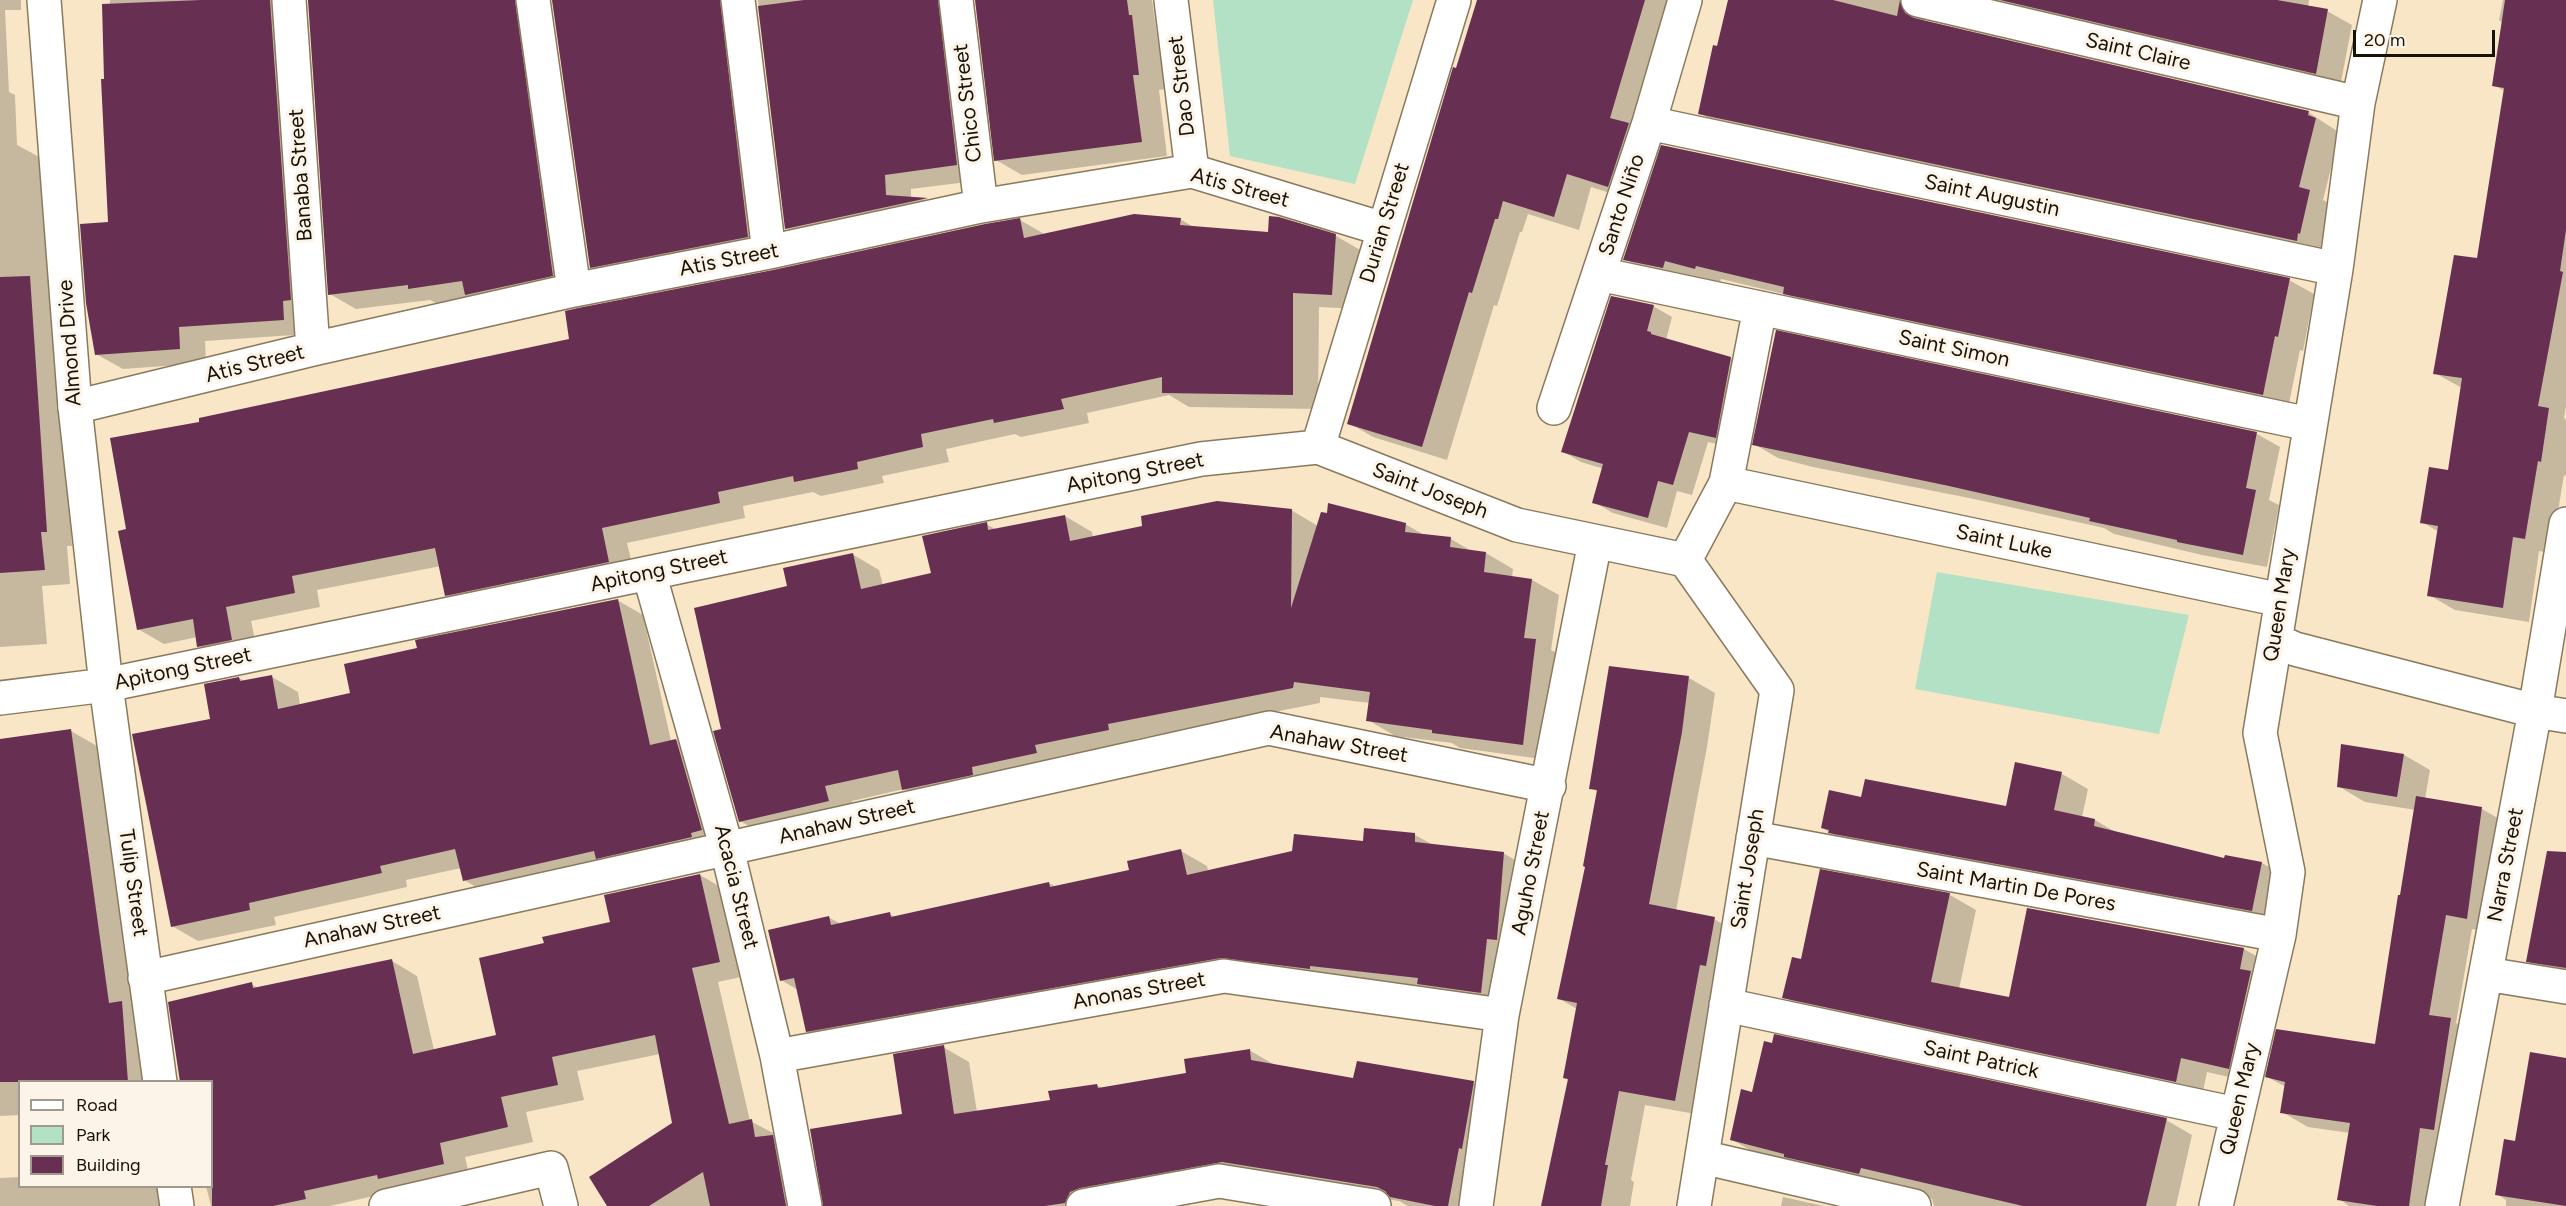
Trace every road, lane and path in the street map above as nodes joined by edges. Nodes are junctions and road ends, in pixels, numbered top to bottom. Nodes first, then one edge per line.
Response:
1 (44, 0) edge
2 (289, 0) edge
3 (533, 0) edge
4 (738, 0) edge
5 (956, 0) edge
6 (1172, 0) edge
7 (1454, 0) edge
8 (1685, 0) edge
9 (1918, 0) edge
10 (2380, 0) edge
11 (2358, 103) junction
12 (1649, 123) junction
13 (1192, 171) junction
14 (981, 206) junction
15 (1383, 229) junction
16 (770, 252) junction
17 (2336, 269) junction
18 (1599, 274) junction
19 (574, 290) junction
20 (1760, 308) junction
21 (313, 349) junction
22 (75, 407) junction
23 (1554, 408) dead end
24 (2309, 424) junction
25 (1318, 447) junction
26 (1726, 483) junction
27 (2566, 524) edge
28 (1595, 542) junction
29 (1685, 560) junction
30 (649, 573) junction
31 (2281, 600) junction
32 (2275, 639) junction
33 (106, 685) junction
34 (0, 698) edge
35 (2551, 714) edge
36 (1549, 786) junction
37 (1753, 838) junction
38 (728, 849) junction
39 (2279, 935) junction
40 (2486, 974) junction
41 (145, 978) junction
42 (2566, 987) edge
43 (1726, 1005) junction
44 (1502, 1015) junction
45 (777, 1056) junction
46 (160, 1080) edge
47 (2236, 1114) junction
48 (1701, 1157) junction
49 (174, 1188) edge
50 (1216, 1194) edge
51 (177, 1206) edge
52 (386, 1206) edge
53 (561, 1206) edge
54 (805, 1206) edge
55 (1083, 1206) edge
56 (1374, 1206) edge
57 (1476, 1206) edge
58 (1694, 1206) edge
59 (1914, 1206) edge
60 (2216, 1206) edge
61 (2442, 1206) edge

1 - 22 street, Almond Drive
2 - 21 street, Banaba Street
3 - 19 street
4 - 16 street
5 - 14 street, Chico Street
6 - 13 street, Dao Street
7 - 15 street, Durian Street
8 - 12 street, Santo Niño
9 - 11 street, Saint Claire
10 - 11 street, Queen Mary
11 - 17 street, Queen Mary
12 - 17 street, Saint Augustin
12 - 18 street, Santo Niño
13 - 14 street, Atis Street
13 - 15 street, Atis Street
14 - 16 street, Atis Street
15 - 25 street, Durian Street
16 - 19 street, Atis Street
17 - 24 street, Queen Mary
18 - 20 street, Saint Simon
18 - 23 street, Santo Niño
19 - 21 street, Atis Street
20 - 24 street, Saint Simon
20 - 26 street
21 - 22 street, Atis Street
22 - 33 street, Almond Drive
24 - 31 street, Queen Mary
25 - 28 street, Saint Joseph
25 - 30 street, Apitong Street
26 - 29 street
26 - 31 street, Saint Luke
27 - 35 street, Narra Street
28 - 29 street, Saint Joseph
28 - 36 street, Aguho Street
29 - 37 street, Saint Joseph
30 - 33 street, Apitong Street
30 - 38 street, Acacia Street
31 - 32 street, Queen Mary
32 - 35 street
32 - 39 street, Queen Mary
33 - 34 street, Apitong Street
33 - 41 street, Tulip Street
35 - 40 street, Narra Street
36 - 38 street, Anahaw Street
36 - 44 street, Aguho Street
37 - 39 street, Saint Martin De Pores
37 - 43 street, Saint Joseph
38 - 41 street, Anahaw Street
38 - 45 street, Acacia Street
39 - 47 street, Queen Mary
40 - 42 street
40 - 61 street, Narra Street
41 - 46 street, Tulip Street
43 - 47 street, Saint Patrick
43 - 48 street, Saint Joseph
44 - 45 street, Anonas Street
44 - 57 street, Aguho Street
45 - 54 street, Acacia Street
47 - 60 street, Queen Mary
48 - 58 street, Saint Joseph
48 - 59 street
49 - 51 street
50 - 55 street
50 - 56 street
52 - 53 street

